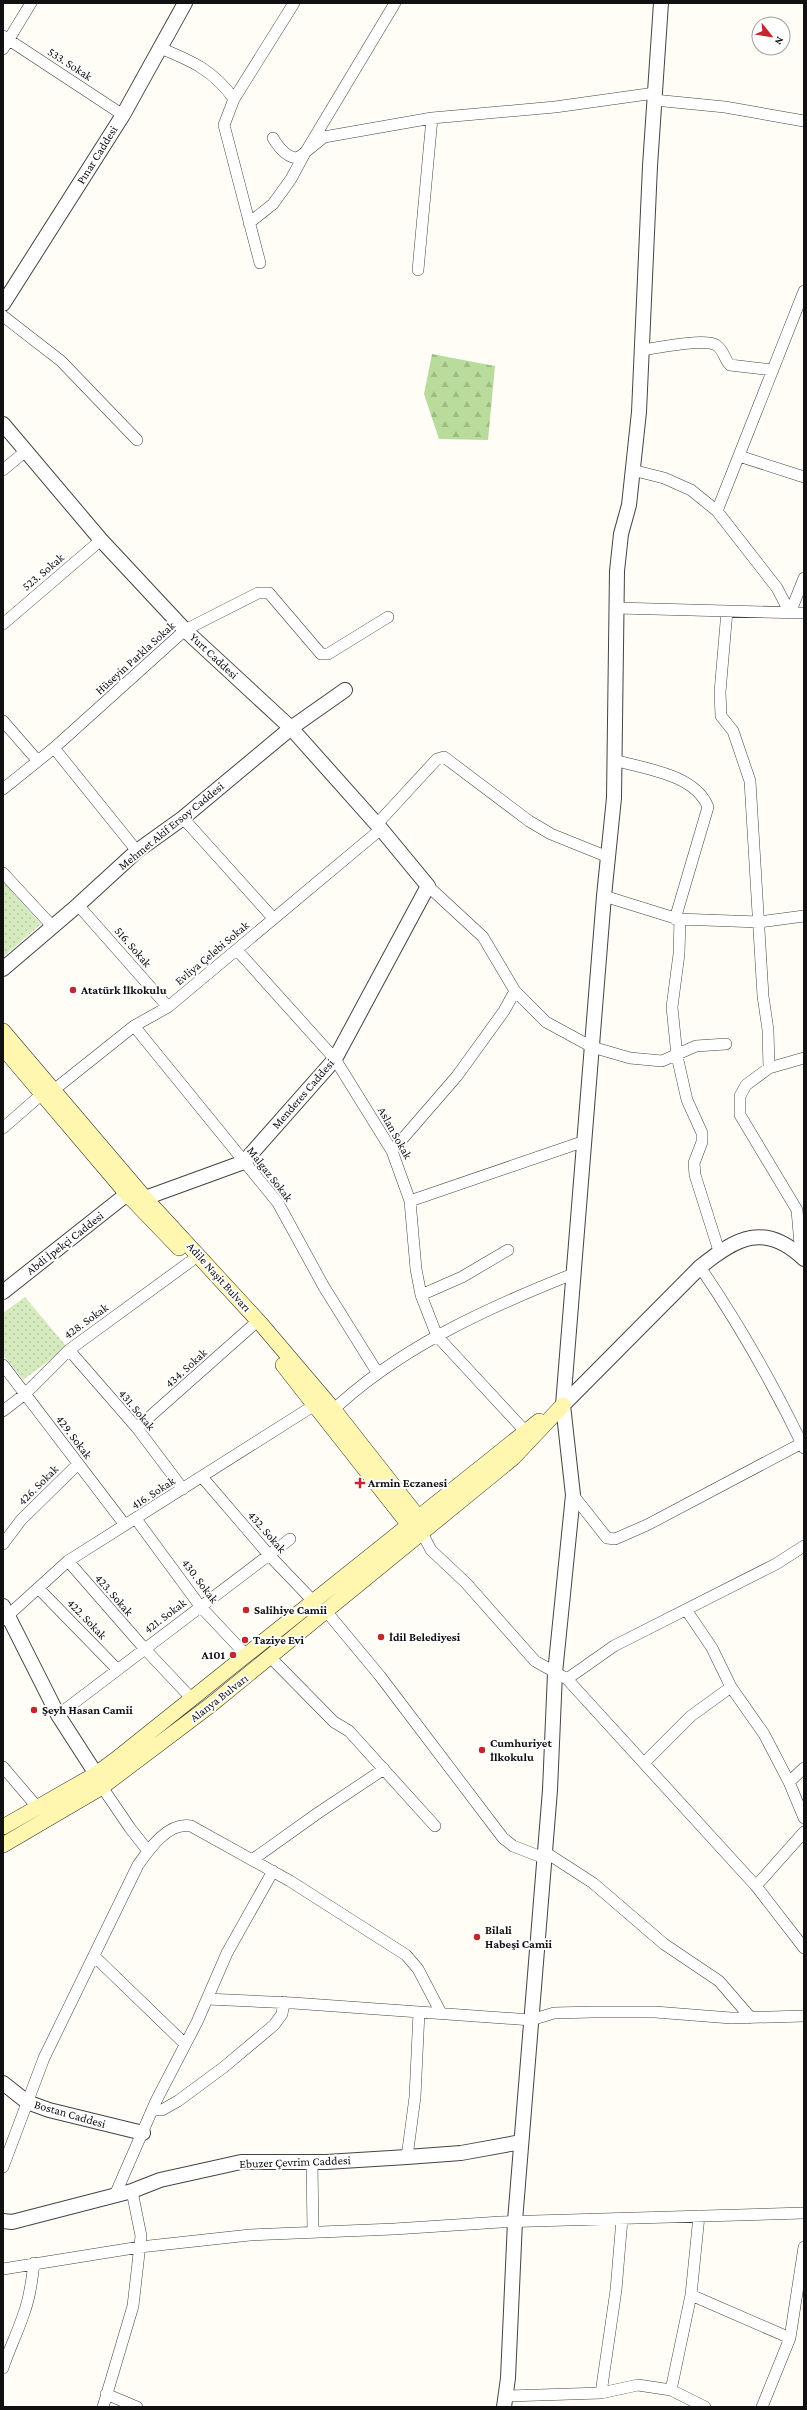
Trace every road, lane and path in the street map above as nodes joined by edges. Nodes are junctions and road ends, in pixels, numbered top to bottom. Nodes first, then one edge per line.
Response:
1 (31, 3) edge
2 (185, 3) edge
3 (294, 3) edge
4 (395, 3) edge
5 (660, 3) edge
6 (5, 42) edge
7 (160, 48) junction
8 (654, 97) junction
9 (234, 99) junction
10 (123, 115) junction
11 (432, 118) junction
12 (804, 121) edge
13 (273, 138) dead end
14 (305, 153) junction
15 (250, 223) junction
16 (260, 263) dead end
17 (418, 270) dead end
18 (804, 291) edge
19 (3, 304) edge
20 (3, 316) edge
21 (642, 350) junction
22 (773, 370) junction
23 (3, 424) edge
24 (136, 440) dead end
25 (27, 450) junction
26 (739, 456) junction
27 (3, 470) edge
28 (632, 470) junction
29 (804, 477) edge
30 (717, 511) junction
31 (101, 540) junction
32 (804, 578) edge
33 (617, 608) junction
34 (727, 611) junction
35 (790, 613) junction
36 (804, 613) edge
37 (388, 617) dead end
38 (3, 624) edge
39 (186, 630) junction
40 (345, 690) dead end
41 (3, 721) edge
42 (291, 728) junction
43 (54, 748) junction
44 (37, 760) junction
45 (614, 760) junction
46 (3, 789) edge
47 (183, 818) junction
48 (379, 826) junction
49 (137, 851) junction
50 (608, 857) junction
51 (3, 873) edge
52 (428, 886) junction
53 (604, 896) junction
54 (78, 905) junction
55 (804, 916) edge
56 (273, 918) junction
57 (678, 919) junction
58 (758, 922) junction
59 (54, 927) junction
60 (237, 950) junction
61 (3, 969) edge
62 (515, 990) junction
63 (168, 1007) junction
64 (134, 1026) junction
65 (3, 1031) edge
66 (726, 1044) dead end
67 (3, 1048) edge
68 (592, 1048) junction
69 (677, 1056) junction
70 (804, 1058) edge
71 (335, 1059) junction
72 (769, 1068) junction
73 (49, 1092) junction
74 (3, 1128) edge
75 (585, 1141) junction
76 (392, 1151) junction
77 (244, 1162) junction
78 (127, 1194) junction
79 (145, 1198) junction
80 (410, 1201) junction
81 (508, 1250) dead end
82 (719, 1251) junction
83 (803, 1257) edge
84 (191, 1261) junction
85 (700, 1266) junction
86 (573, 1274) junction
87 (3, 1292) edge
88 (422, 1295) junction
89 (252, 1326) junction
90 (437, 1336) junction
91 (69, 1350) junction
92 (3, 1365) edge
93 (377, 1372) junction
94 (25, 1394) junction
95 (563, 1405) junction
96 (324, 1408) junction
97 (3, 1411) edge
98 (137, 1428) junction
99 (525, 1431) junction
100 (803, 1445) edge
101 (78, 1464) junction
102 (202, 1476) junction
103 (183, 1489) junction
104 (573, 1495) junction
105 (136, 1519) junction
106 (413, 1521) junction
107 (125, 1526) junction
108 (422, 1533) junction
109 (290, 1539) dead end
110 (3, 1544) edge
111 (804, 1546) edge
112 (270, 1555) junction
113 (68, 1561) junction
114 (38, 1588) junction
115 (200, 1606) junction
116 (320, 1606) junction
117 (687, 1611) junction
118 (5, 1614) edge
119 (144, 1648) junction
120 (247, 1656) junction
121 (270, 1657) junction
122 (117, 1669) junction
123 (561, 1676) junction
124 (731, 1687) junction
125 (192, 1699) junction
126 (58, 1715) junction
127 (644, 1763) junction
128 (3, 1767) edge
129 (804, 1768) edge
130 (384, 1769) junction
131 (99, 1781) junction
132 (789, 1782) junction
133 (38, 1808) junction
134 (804, 1818) edge
135 (435, 1826) dead end
136 (3, 1827) edge
137 (804, 1832) edge
138 (3, 1845) edge
139 (148, 1850) junction
140 (545, 1855) junction
141 (252, 1860) junction
142 (273, 1871) junction
143 (756, 1886) junction
144 (804, 1948) edge
145 (94, 1956) junction
146 (207, 1999) junction
147 (284, 2002) junction
148 (419, 2012) junction
149 (441, 2014) junction
150 (804, 2016) edge
151 (751, 2018) junction
152 (531, 2020) junction
153 (186, 2044) junction
154 (3, 2083) edge
155 (27, 2102) junction
156 (152, 2110) junction
157 (143, 2133) junction
158 (521, 2142) junction
159 (407, 2158) junction
160 (312, 2162) junction
161 (3, 2167) edge
162 (132, 2191) junction
163 (115, 2195) junction
164 (804, 2213) edge
165 (699, 2216) junction
166 (622, 2219) junction
167 (3, 2221) edge
168 (515, 2221) junction
169 (314, 2232) junction
170 (140, 2247) junction
171 (804, 2247) edge
172 (34, 2263) junction
173 (3, 2269) edge
174 (691, 2295) junction
175 (790, 2338) junction
176 (3, 2368) edge
177 (670, 2390) junction
178 (601, 2393) junction
179 (106, 2394) junction
180 (505, 2401) edge
181 (102, 2407) edge
182 (137, 2407) edge
183 (705, 2407) edge
184 (762, 2407) edge

1 - 6 street
2 - 7 street, Pınar Caddesi
3 - 9 street
4 - 14 street
5 - 8 street
6 - 10 street, 533. Sokak
7 - 9 street
7 - 10 street, Pınar Caddesi
8 - 11 street
8 - 12 street
8 - 21 street
9 - 15 street
10 - 19 street, Pınar Caddesi
11 - 14 street
11 - 17 street
13 - 14 street
14 - 15 street
15 - 16 street
18 - 22 street
20 - 24 street
21 - 22 street
21 - 28 street
22 - 26 street
23 - 25 street, Yurt Caddesi
25 - 27 street
25 - 31 street, Yurt Caddesi
26 - 29 street
26 - 30 street
28 - 30 street
28 - 33 street
30 - 35 street
31 - 38 street, 523. Sokak
31 - 39 street, Yurt Caddesi
32 - 35 street
33 - 34 street
33 - 45 street
34 - 35 street
34 - 58 street
35 - 36 street
37 - 39 street, Hüseyin Parkla Sokak
39 - 42 street, Yurt Caddesi
39 - 43 street, Hüseyin Parkla Sokak
40 - 42 street, Mehmet Akif Ersoy Caddesi
41 - 44 street
42 - 47 street, Mehmet Akif Ersoy Caddesi
42 - 48 street, Yurt Caddesi
43 - 44 street, Hüseyin Parkla Sokak
43 - 49 street
44 - 46 street, Hüseyin Parkla Sokak
45 - 50 street
45 - 57 street
47 - 49 street, Mehmet Akif Ersoy Caddesi
47 - 56 street
48 - 50 street, Evliya Çelebi Sokak
48 - 52 street, Yurt Caddesi
48 - 56 street, Evliya Çelebi Sokak
49 - 54 street, Mehmet Akif Ersoy Caddesi
50 - 53 street
51 - 59 street
52 - 62 street
52 - 71 street, Menderes Caddesi
53 - 57 street
53 - 68 street
54 - 59 street, Mehmet Akif Ersoy Caddesi
54 - 63 street, 516. Sokak
55 - 58 street
56 - 60 street, Evliya Çelebi Sokak
57 - 58 street
57 - 69 street
58 - 72 street
59 - 61 street, Mehmet Akif Ersoy Caddesi
60 - 63 street, Evliya Çelebi Sokak
60 - 71 street, Aslan Sokak
62 - 68 street
62 - 76 street
63 - 64 street, Evliya Çelebi Sokak
64 - 73 street, Evliya Çelebi Sokak
64 - 77 street, Malgaz Sokak
65 - 73 main road, Adile Naşit Bulvarı
66 - 69 street
67 - 73 main road, Adile Naşit Bulvarı
68 - 69 street
68 - 75 street
69 - 82 street
70 - 72 street
71 - 76 street, Aslan Sokak
71 - 77 street, Menderes Caddesi
72 - 83 street
73 - 74 street, Evliya Çelebi Sokak
73 - 78 main road, Adile Naşit Bulvarı
73 - 79 main road, Adile Naşit Bulvarı
75 - 80 street
75 - 86 street
76 - 80 street, Aslan Sokak
77 - 79 street, Menderes Caddesi
77 - 93 street, Malgaz Sokak
78 - 84 main road, Adile Naşit Bulvarı
78 - 87 street, Abdi İpekçi Caddesi
79 - 96 main road, Adile Naşit Bulvarı
80 - 88 street, Aslan Sokak
81 - 88 street
82 - 83 street
82 - 85 street
84 - 89 main road, Adile Naşit Bulvarı
84 - 91 street, 428. Sokak
85 - 95 street
85 - 100 street
86 - 90 street, 416. Sokak
86 - 95 street
88 - 90 street, Aslan Sokak
89 - 96 main road, Adile Naşit Bulvarı
89 - 98 street, 434. Sokak
90 - 93 street, 416. Sokak
90 - 99 street, Aslan Sokak
91 - 94 street, 428. Sokak
91 - 98 street, 431. Sokak
92 - 94 street, 429. Sokak
93 - 96 street, 416. Sokak
94 - 97 street, 428. Sokak
94 - 101 street, 429. Sokak
95 - 99 main road, Alanya Bulvarı
95 - 104 street
95 - 108 main road, Alanya Bulvarı
96 - 102 street, 416. Sokak
96 - 106 main road, Adile Naşit Bulvarı
98 - 103 street, 431. Sokak
99 - 106 main road, Alanya Bulvarı
100 - 104 street
101 - 107 street, 429. Sokak
101 - 110 street, 426. Sokak
102 - 103 street, 416. Sokak
102 - 112 street, 432. Sokak
103 - 105 street, 416. Sokak
104 - 123 street
105 - 107 street, 416. Sokak
105 - 115 street, 430. Sokak
106 - 108 main road, Adile Naşit Bulvarı
106 - 116 main road, Alanya Bulvarı
107 - 113 street, 416. Sokak
108 - 116 main road, Alanya Bulvarı
108 - 123 street
109 - 112 street, 421. Sokak
111 - 117 street
112 - 115 street, 421. Sokak
112 - 116 street, 432. Sokak
113 - 114 street, 416. Sokak
113 - 119 street, 423. Sokak
114 - 118 street, 416. Sokak
114 - 122 street, 422. Sokak
115 - 119 street, 421. Sokak
115 - 120 street, 430. Sokak
116 - 120 main road, Alanya Bulvarı
116 - 121 main road, Alanya Bulvarı
116 - 140 street, 432. Sokak
117 - 123 street
117 - 124 street
118 - 126 street
119 - 122 street, 421. Sokak
119 - 125 street, 423. Sokak
120 - 125 main road, Alanya Bulvarı
121 - 130 street
121 - 131 main road, Alanya Bulvarı
122 - 126 street, 421. Sokak
123 - 127 street
123 - 140 street
124 - 127 street
124 - 132 street
125 - 131 main road, Alanya Bulvarı
126 - 131 street
127 - 143 street
128 - 133 street
129 - 132 street
130 - 135 street
130 - 141 street
131 - 133 main road, Alanya Bulvarı
131 - 138 main road, Alanya Bulvarı
131 - 139 street
132 - 134 street
133 - 136 main road, Alanya Bulvarı
137 - 143 street
139 - 141 street
139 - 145 street
140 - 151 street, 432. Sokak
140 - 152 street
141 - 142 street
142 - 146 street
142 - 149 street
143 - 144 street
145 - 153 street
145 - 155 street
146 - 147 street
146 - 153 street
147 - 148 street
147 - 156 street
148 - 149 street
148 - 159 street
149 - 152 street
150 - 151 street
151 - 152 street
152 - 158 street
153 - 156 street
154 - 155 street, Bostan Caddesi
155 - 157 street, Bostan Caddesi
155 - 161 street
156 - 157 street
157 - 163 street
158 - 159 street, Ebuzer Çevrim Caddesi
158 - 168 street
159 - 160 street, Ebuzer Çevrim Caddesi
160 - 162 street, Ebuzer Çevrim Caddesi
160 - 169 street
162 - 163 street, Ebuzer Çevrim Caddesi
162 - 170 street
163 - 167 street, Ebuzer Çevrim Caddesi
164 - 165 street
165 - 166 street
165 - 174 street
166 - 168 street
166 - 178 street
168 - 169 street
168 - 180 street
169 - 170 street
170 - 172 street
170 - 179 street
171 - 175 street
172 - 173 street
172 - 176 street
174 - 175 street
174 - 177 street
175 - 184 street
177 - 178 street
177 - 183 street
178 - 180 street
179 - 181 street
179 - 182 street

